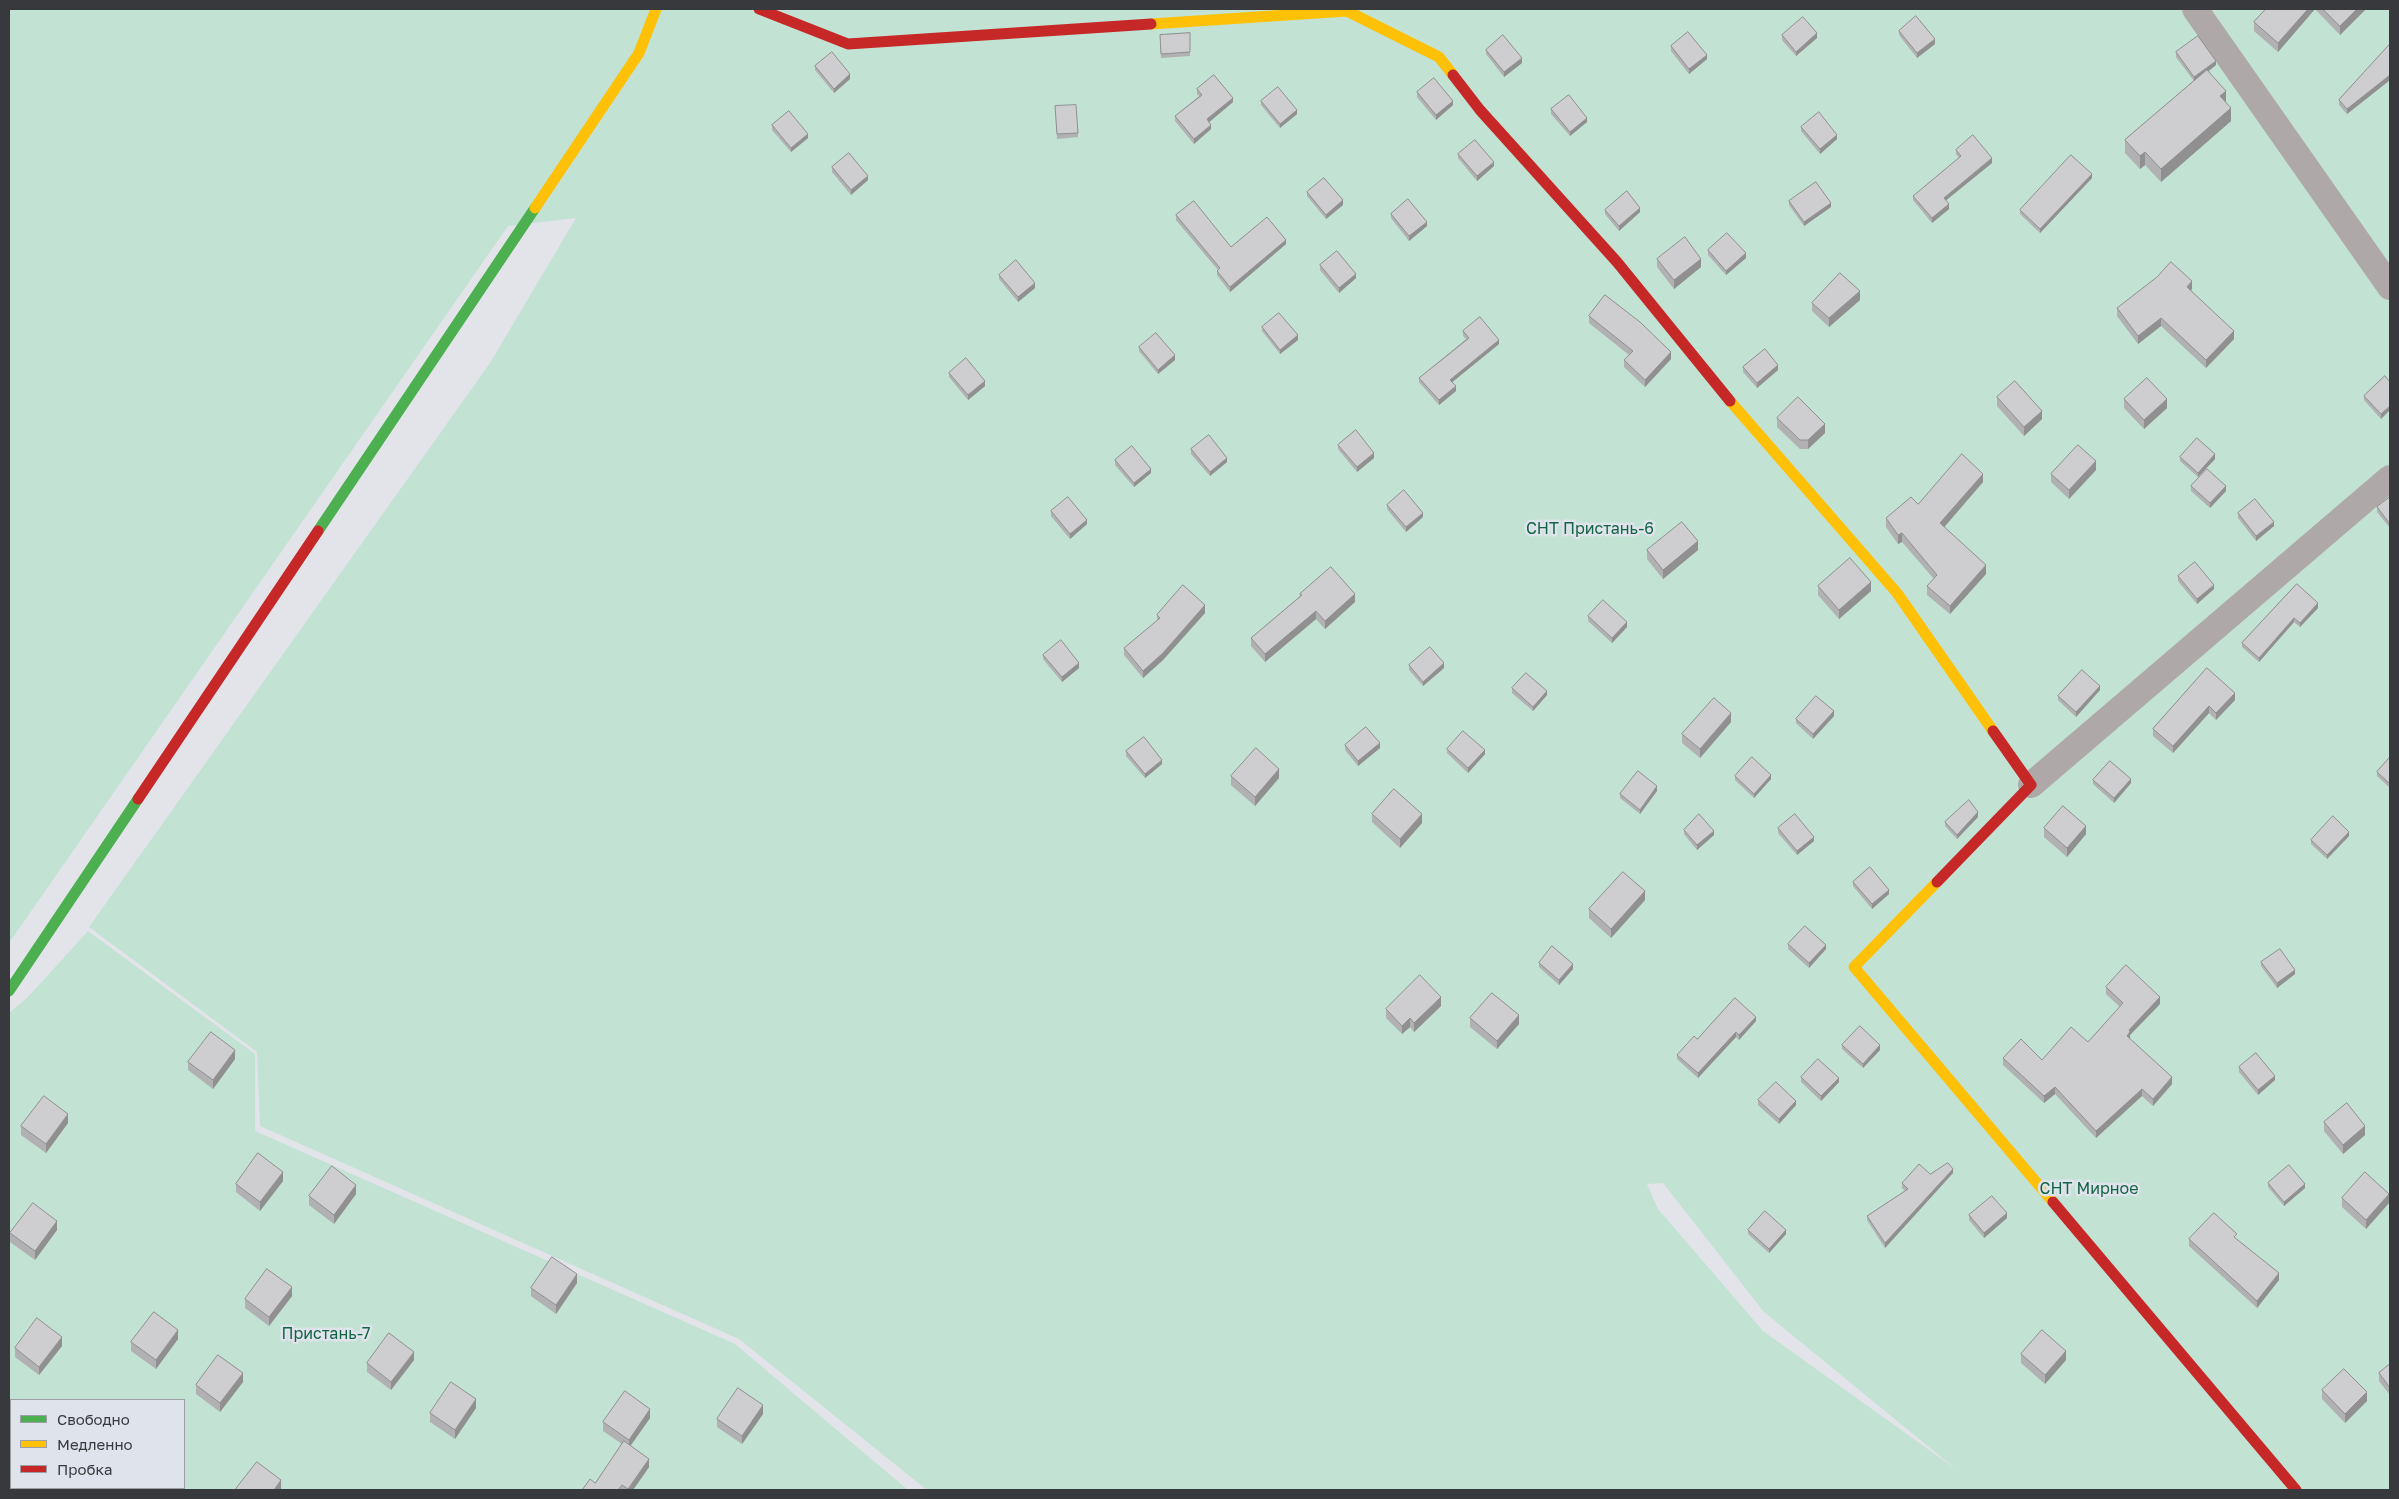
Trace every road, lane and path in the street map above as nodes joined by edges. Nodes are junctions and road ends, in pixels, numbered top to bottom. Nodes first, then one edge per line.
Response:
1 (656, 9) edge
2 (759, 9) edge
3 (2195, 9) edge
4 (2390, 287) edge
5 (2390, 478) edge
6 (2031, 785) junction
7 (9, 992) edge
8 (2296, 1490) edge

1 - 7 street
2 - 6 street
3 - 4 street
5 - 6 street
6 - 8 street

